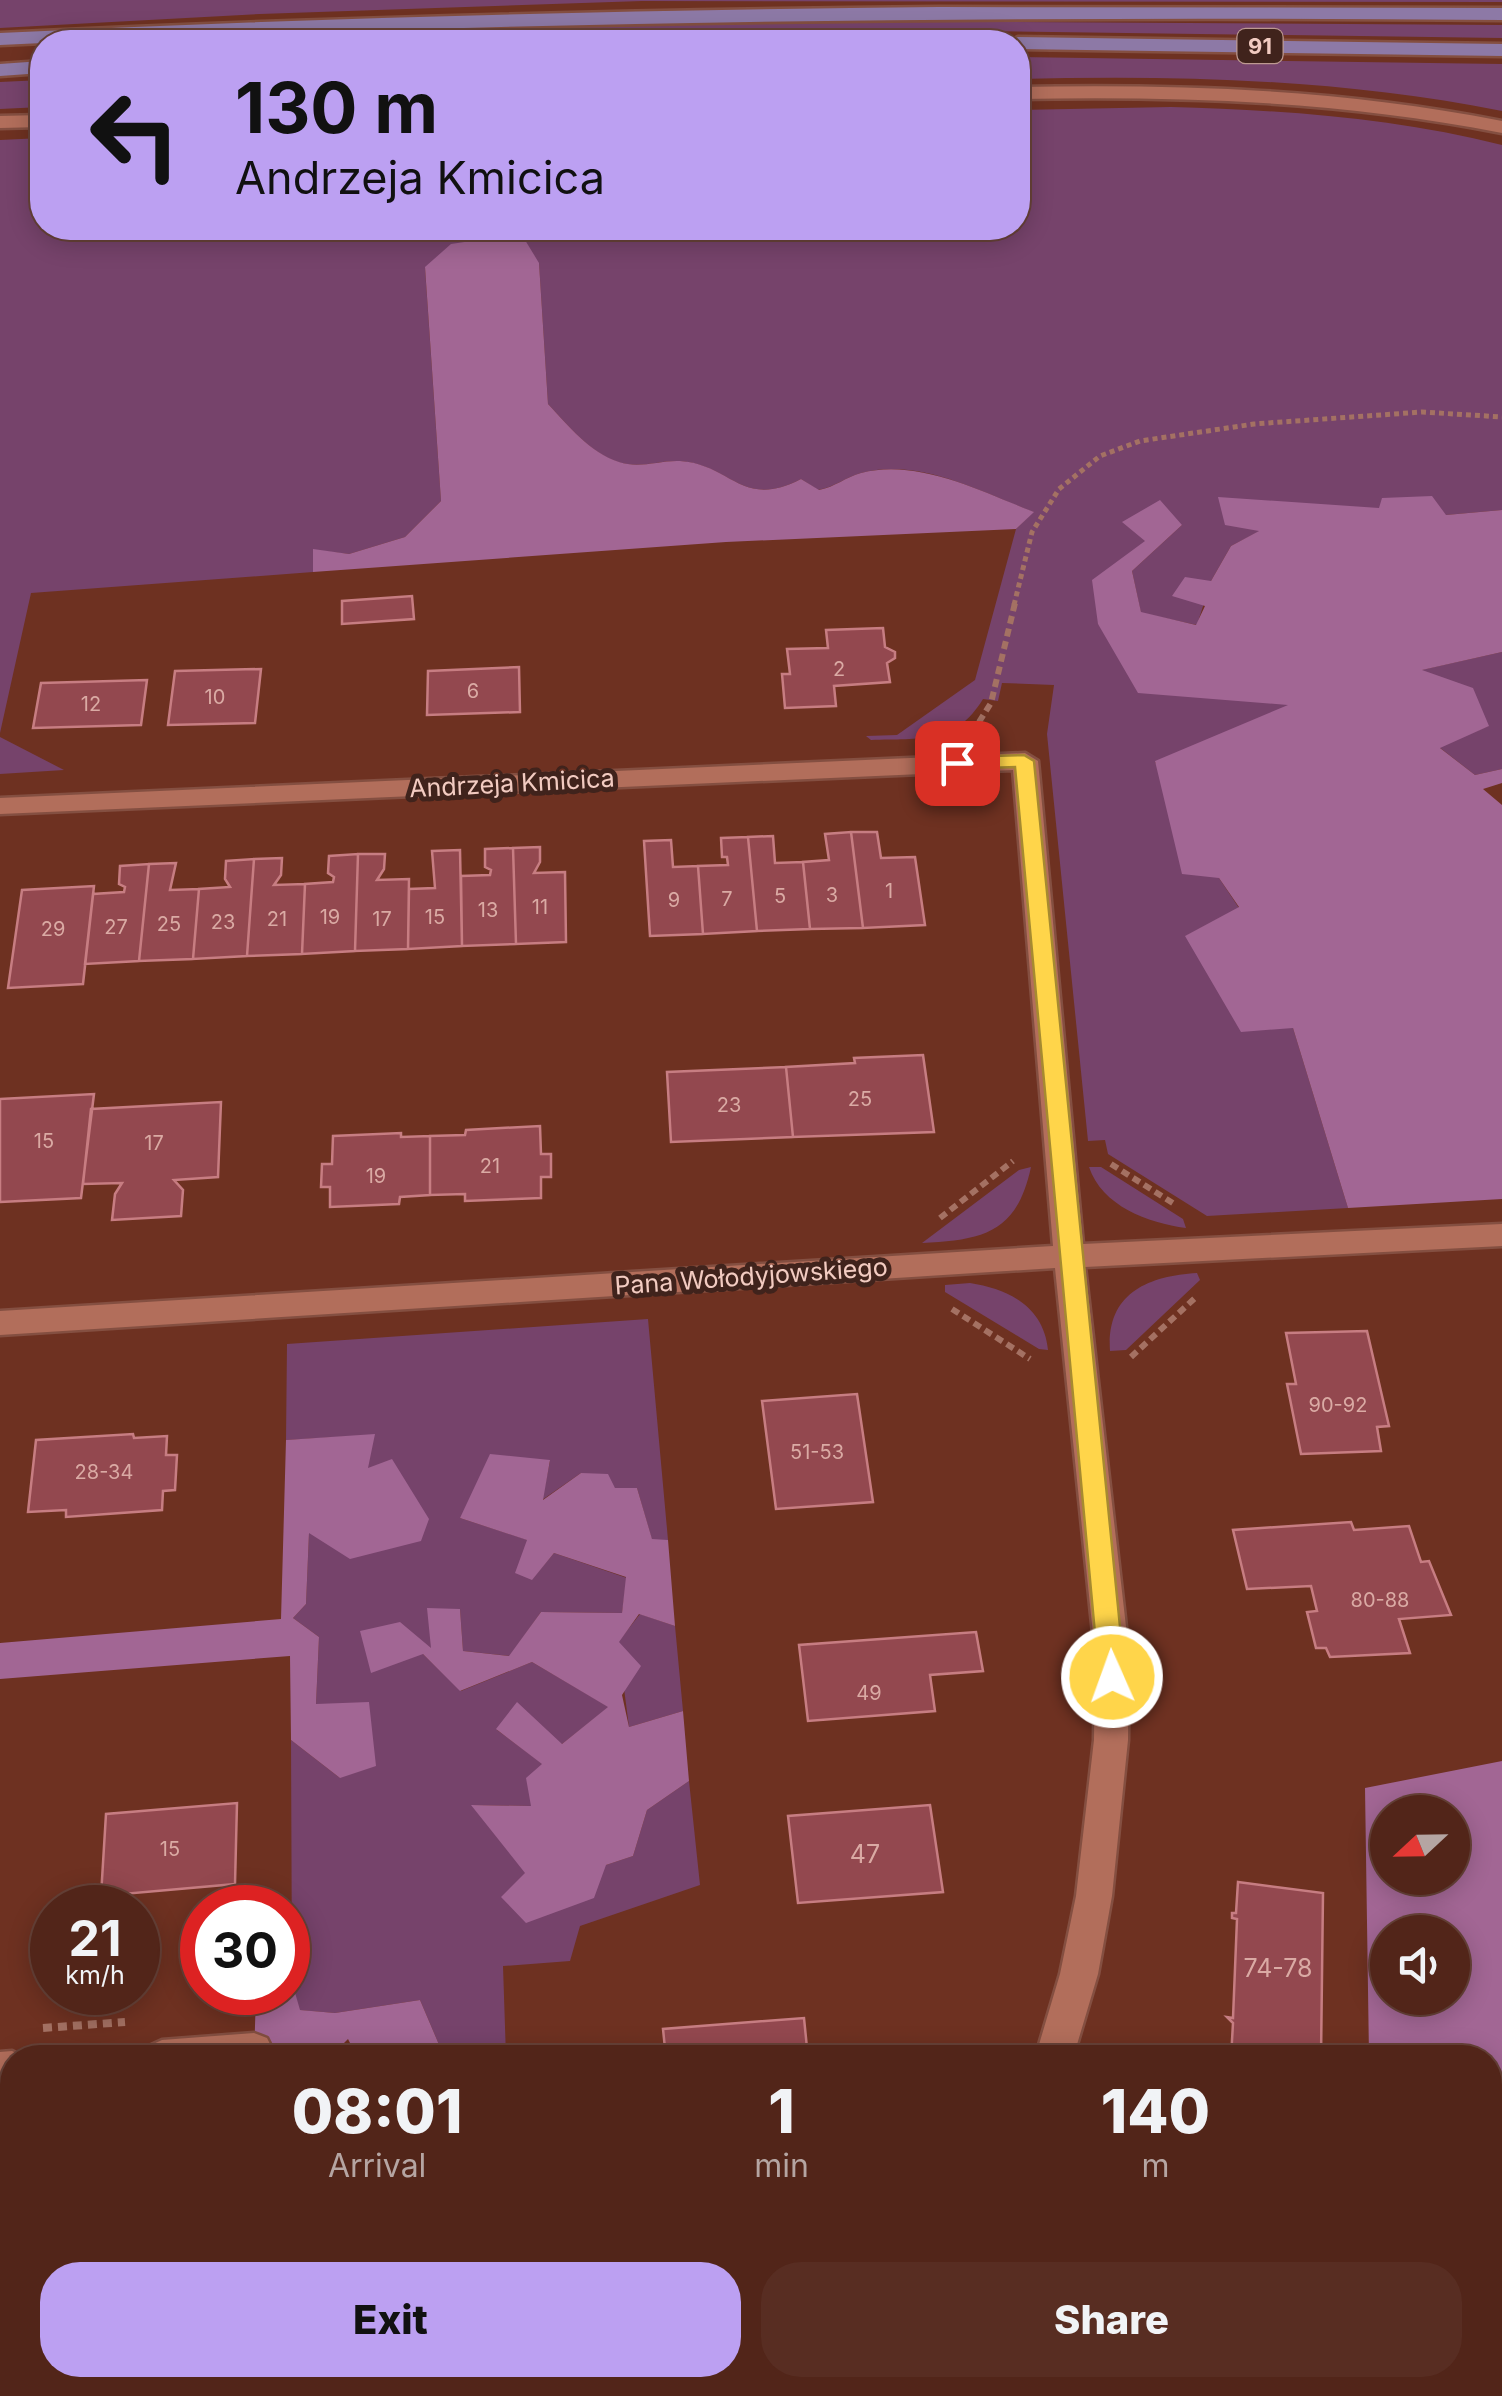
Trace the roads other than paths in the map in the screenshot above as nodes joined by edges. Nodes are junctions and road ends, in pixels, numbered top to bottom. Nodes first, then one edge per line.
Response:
1 (1502, 14) edge
2 (207, 30) edge
3 (30, 39) edge
4 (0, 40) edge
5 (1030, 43) edge
6 (1502, 50) edge
7 (30, 68) edge
8 (0, 70) edge
9 (1030, 92) edge
10 (30, 121) edge
11 (0, 122) edge
12 (1502, 126) edge
13 (0, 806) edge
14 (1502, 1235) edge
15 (1069, 1256) junction
16 (0, 1323) edge
17 (1058, 2045) edge

1 - 2 main road, 91
3 - 4 main road, 91
5 - 6 main road, 91
7 - 8 main road
9 - 12 street
10 - 11 street
13 - 15 street, Andrzeja Kmicica
14 - 15 street, Pana Wołodyjowskiego
15 - 16 street, Pana Wołodyjowskiego
15 - 17 street

